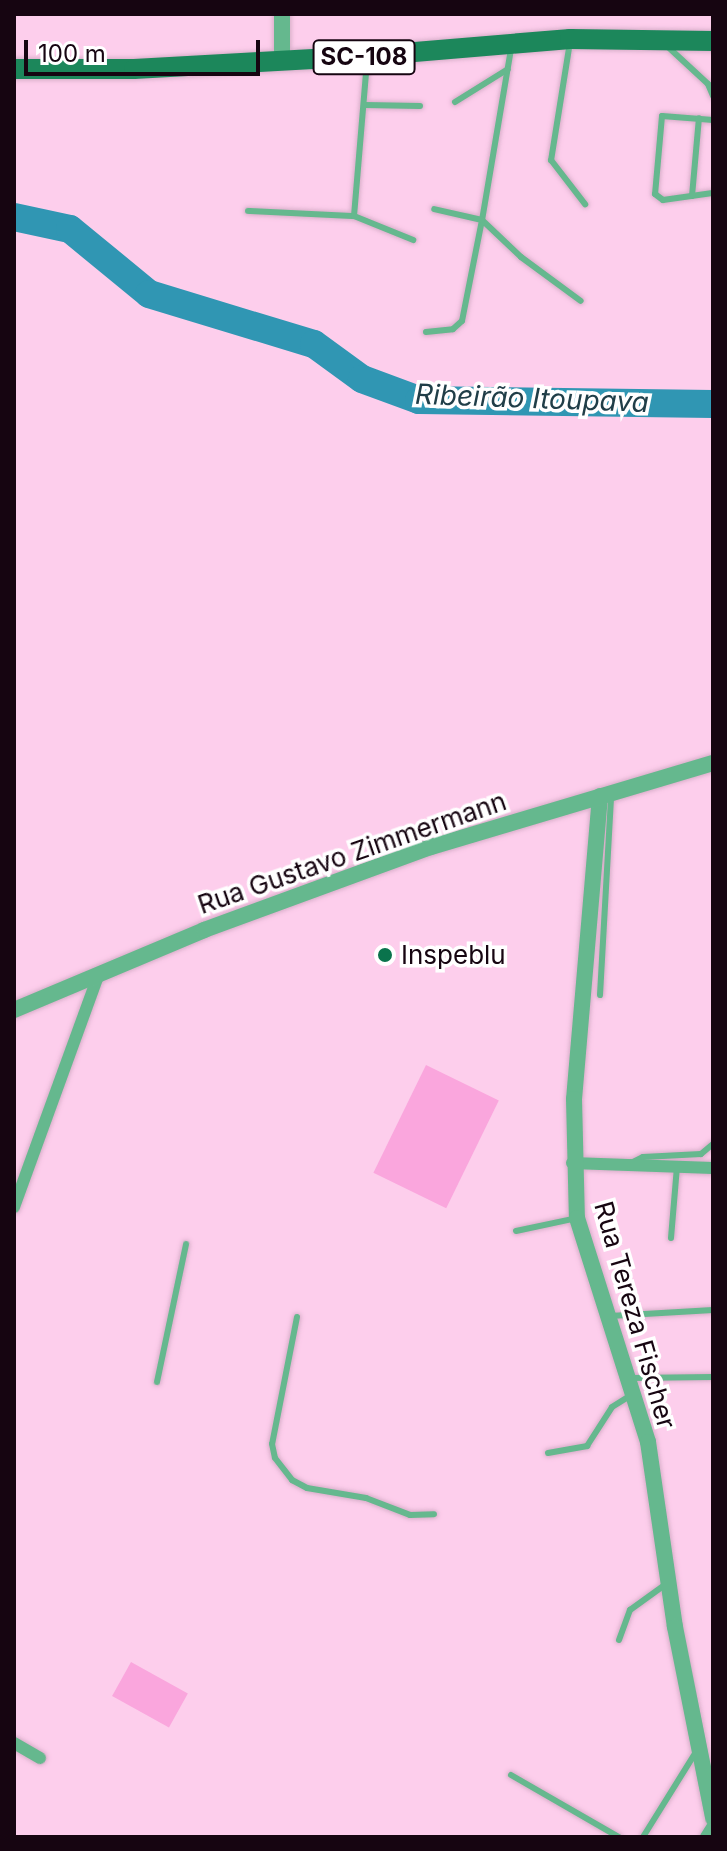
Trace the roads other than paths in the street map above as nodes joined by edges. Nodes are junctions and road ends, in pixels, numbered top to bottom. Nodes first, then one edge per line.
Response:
1 (282, 14) edge
2 (570, 39) junction
3 (658, 39) junction
4 (512, 41) junction
5 (713, 41) edge
6 (367, 56) junction
7 (282, 59) junction
8 (14, 69) edge
9 (508, 69) junction
10 (713, 96) edge
11 (455, 102) dead end
12 (365, 105) junction
13 (420, 106) dead end
14 (699, 118) junction
15 (713, 120) edge
16 (713, 193) edge
17 (692, 196) junction
18 (585, 204) dead end
19 (434, 209) dead end
20 (248, 211) dead end
21 (354, 216) junction
22 (482, 220) junction
23 (413, 240) dead end
24 (581, 301) dead end
25 (426, 332) dead end
26 (713, 763) edge
27 (606, 795) junction
28 (99, 974) junction
29 (600, 995) dead end
30 (14, 1010) edge
31 (713, 1144) edge
32 (572, 1163) junction
33 (629, 1165) junction
34 (677, 1167) junction
35 (713, 1168) edge
36 (14, 1207) edge
37 (577, 1218) junction
38 (516, 1231) dead end
39 (671, 1238) dead end
40 (186, 1244) dead end
41 (713, 1310) edge
42 (610, 1316) junction
43 (297, 1317) dead end
44 (713, 1377) edge
45 (157, 1382) dead end
46 (632, 1386) junction
47 (548, 1453) dead end
48 (434, 1514) dead end
49 (669, 1583) junction
50 (619, 1640) dead end
51 (14, 1743) edge
52 (698, 1749) junction
53 (40, 1758) dead end
54 (713, 1769) edge
55 (511, 1775) dead end
56 (713, 1818) edge
57 (713, 1826) edge
58 (619, 1837) edge
59 (643, 1837) edge
60 (706, 1837) edge

1 - 7 street
2 - 3 main road, SC-108
2 - 4 main road, SC-108
2 - 18 lane
3 - 5 main road, SC-108
3 - 10 lane
4 - 6 main road, SC-108
4 - 9 lane
6 - 7 main road, SC-108
6 - 12 lane
7 - 8 main road, SC-108
9 - 11 lane
9 - 22 lane
12 - 13 lane
12 - 21 lane
14 - 15 lane
14 - 17 lane
14 - 17 lane
16 - 17 lane
19 - 22 lane
20 - 21 lane
21 - 23 lane
22 - 24 lane
22 - 25 lane
26 - 27 street, Rua Gustavo Zimmermann
27 - 28 street, Rua Gustavo Zimmermann
27 - 29 lane
27 - 32 street, Rua Tereza Fischer
28 - 30 street, Rua Gustavo Zimmermann
28 - 36 street
31 - 33 lane
32 - 33 street
32 - 37 street, Rua Tereza Fischer
33 - 34 street
34 - 35 street
34 - 39 lane
37 - 38 lane
37 - 42 street, Rua Tereza Fischer
40 - 45 lane
41 - 42 lane
42 - 46 street, Rua Tereza Fischer
43 - 48 lane
44 - 46 lane
46 - 47 lane
46 - 49 street, Rua Tereza Fischer
49 - 50 lane
49 - 52 street, Rua Tereza Fischer
51 - 53 street
52 - 54 street, Rua Tereza Fischer
52 - 56 street, Rua Tereza Fischer
52 - 59 lane
55 - 58 lane
57 - 60 street

